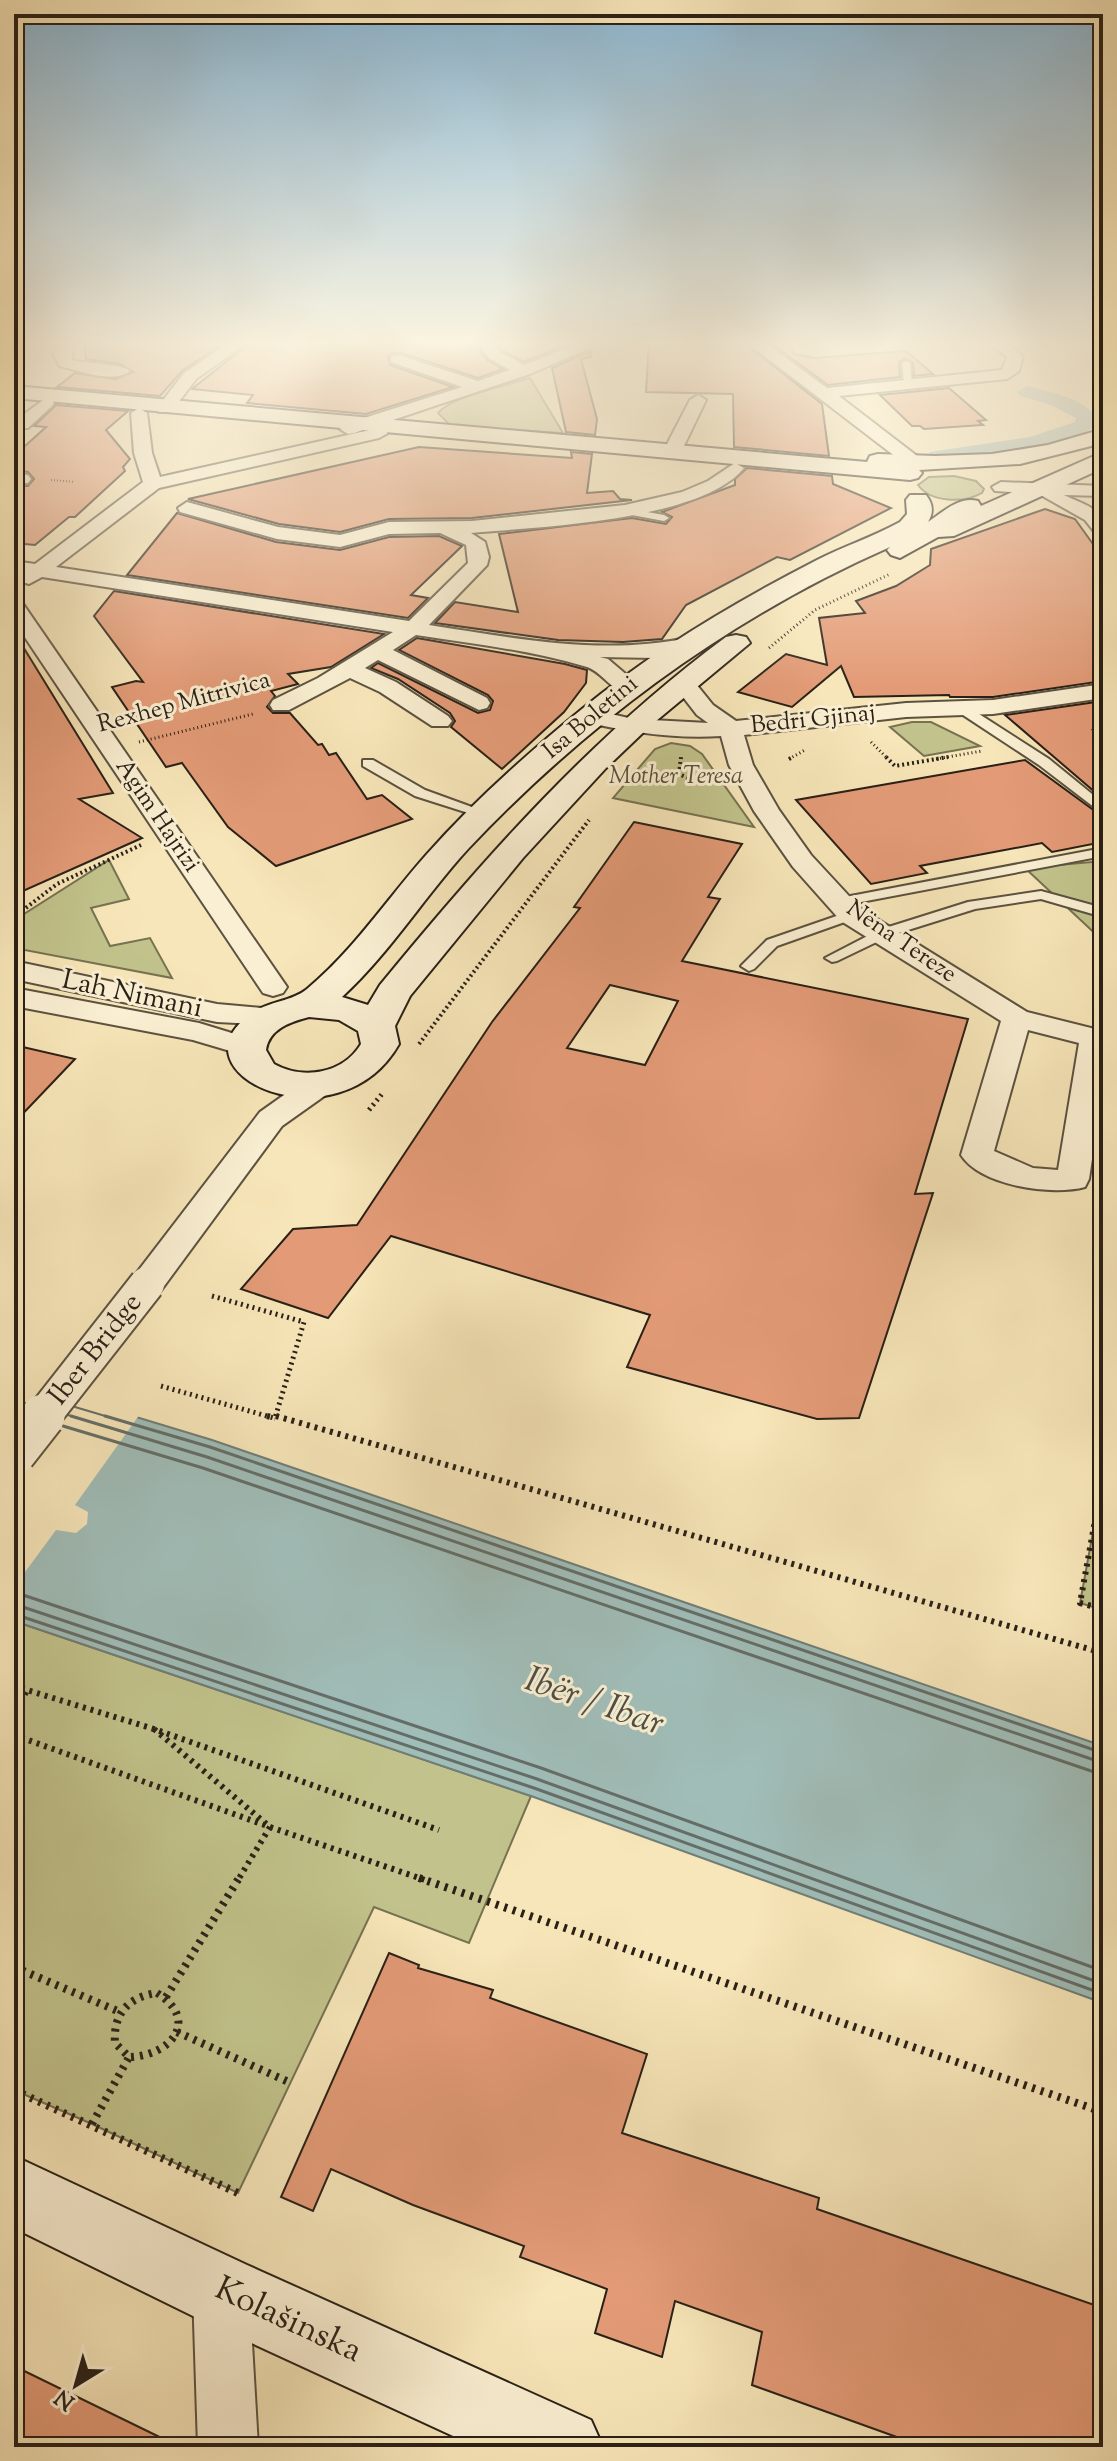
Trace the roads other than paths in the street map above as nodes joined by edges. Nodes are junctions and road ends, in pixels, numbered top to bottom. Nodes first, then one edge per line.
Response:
1 (144, 457) edge
2 (254, 457) edge
3 (684, 457) edge
4 (691, 457) edge
5 (892, 457) edge
6 (1020, 457) edge
7 (1057, 457) edge
8 (1087, 457) edge
9 (1103, 459) edge
10 (735, 468) junction
11 (972, 472) junction
12 (1076, 474) junction
13 (153, 484) junction
14 (905, 487) junction
15 (1002, 489) junction
16 (1042, 492) junction
17 (1103, 493) edge
18 (969, 506) junction
19 (187, 508) dead end
20 (625, 511) junction
21 (664, 518) dead end
22 (1101, 525) edge
23 (447, 529) junction
24 (889, 556) junction
25 (14, 567) edge
26 (38, 570) junction
27 (14, 591) edge
28 (14, 605) edge
29 (415, 627) junction
30 (553, 650) junction
31 (378, 651) junction
32 (689, 654) junction
33 (349, 669) junction
34 (684, 684) junction
35 (627, 687) junction
36 (1103, 691) edge
37 (479, 703) dead end
38 (281, 705) road end
39 (961, 708) junction
40 (589, 716) junction
41 (440, 721) dead end
42 (633, 726) junction
43 (730, 728) junction
44 (368, 763) dead end
45 (1103, 810) edge
46 (484, 814) junction
47 (1103, 852) edge
48 (846, 908) junction
49 (1103, 913) edge
50 (884, 933) junction
51 (832, 958) dead end
52 (749, 966) dead end
53 (14, 970) edge
54 (14, 997) edge
55 (1017, 1018) junction
56 (269, 1024) junction
57 (376, 1026) junction
58 (1099, 1039) edge
59 (319, 1085) junction
60 (271, 1119) junction
61 (14, 1453) edge
62 (14, 2191) edge
63 (221, 2291) junction
64 (228, 2447) edge
65 (564, 2447) edge

1 - 13 street
2 - 13 street
3 - 10 main road
4 - 14 main road
5 - 14 street
6 - 14 main road
7 - 11 main road
8 - 15 main road, Isa Boletini
9 - 12 main road
10 - 14 main road
10 - 20 street
11 - 14 main road
11 - 15 main road
12 - 16 main road
12 - 17 main road
13 - 26 street
14 - 18 main road
14 - 32 main road, Isa Boletini
15 - 16 street
15 - 18 main road, Isa Boletini
16 - 17 street
16 - 22 street
16 - 24 main road
18 - 24 main road, Isa Boletini
19 - 23 street
20 - 21 lane
20 - 23 street
23 - 29 street, Rexhep Mitrivica
24 - 32 main road, Isa Boletini
25 - 26 street
26 - 27 street
26 - 29 street
28 - 56 street, Agim Hajrizi
29 - 30 street
29 - 31 street, Rexhep Mitrivica
30 - 32 street
30 - 35 street
31 - 33 street, Rexhep Mitrivica
31 - 37 street
32 - 34 main road, Isa Boletini
32 - 35 main road, Isa Boletini
33 - 38 street, Rexhep Mitrivica
33 - 41 street
34 - 42 main road, Isa Boletini
34 - 43 street, Bedri Gjinaj
35 - 40 main road, Isa Boletini
36 - 39 street, Bedri Gjinaj
39 - 43 street, Bedri Gjinaj
39 - 45 lane
40 - 42 street
40 - 46 main road, Isa Boletini
42 - 43 street
42 - 57 main road, Isa Boletini
43 - 48 street, Nëna Tereze
44 - 46 lane
46 - 56 main road, Isa Boletini
47 - 48 lane
48 - 50 street, Nëna Tereze
48 - 52 lane
49 - 50 lane
50 - 51 lane
50 - 55 street, Nëna Tereze
53 - 56 street, Lah Nimani
54 - 56 street, Lah Nimani
55 - 58 street, Nëna Tereze
55 - 58 street, Nëna Tereze
56 - 57 main road
56 - 59 main road
56 - 60 street
57 - 59 main road, Isa Boletini
59 - 60 street
60 - 61 street, Iber Bridge, bridge
62 - 63 main road, Kolašinska
63 - 64 street
63 - 65 main road, Kolašinska

